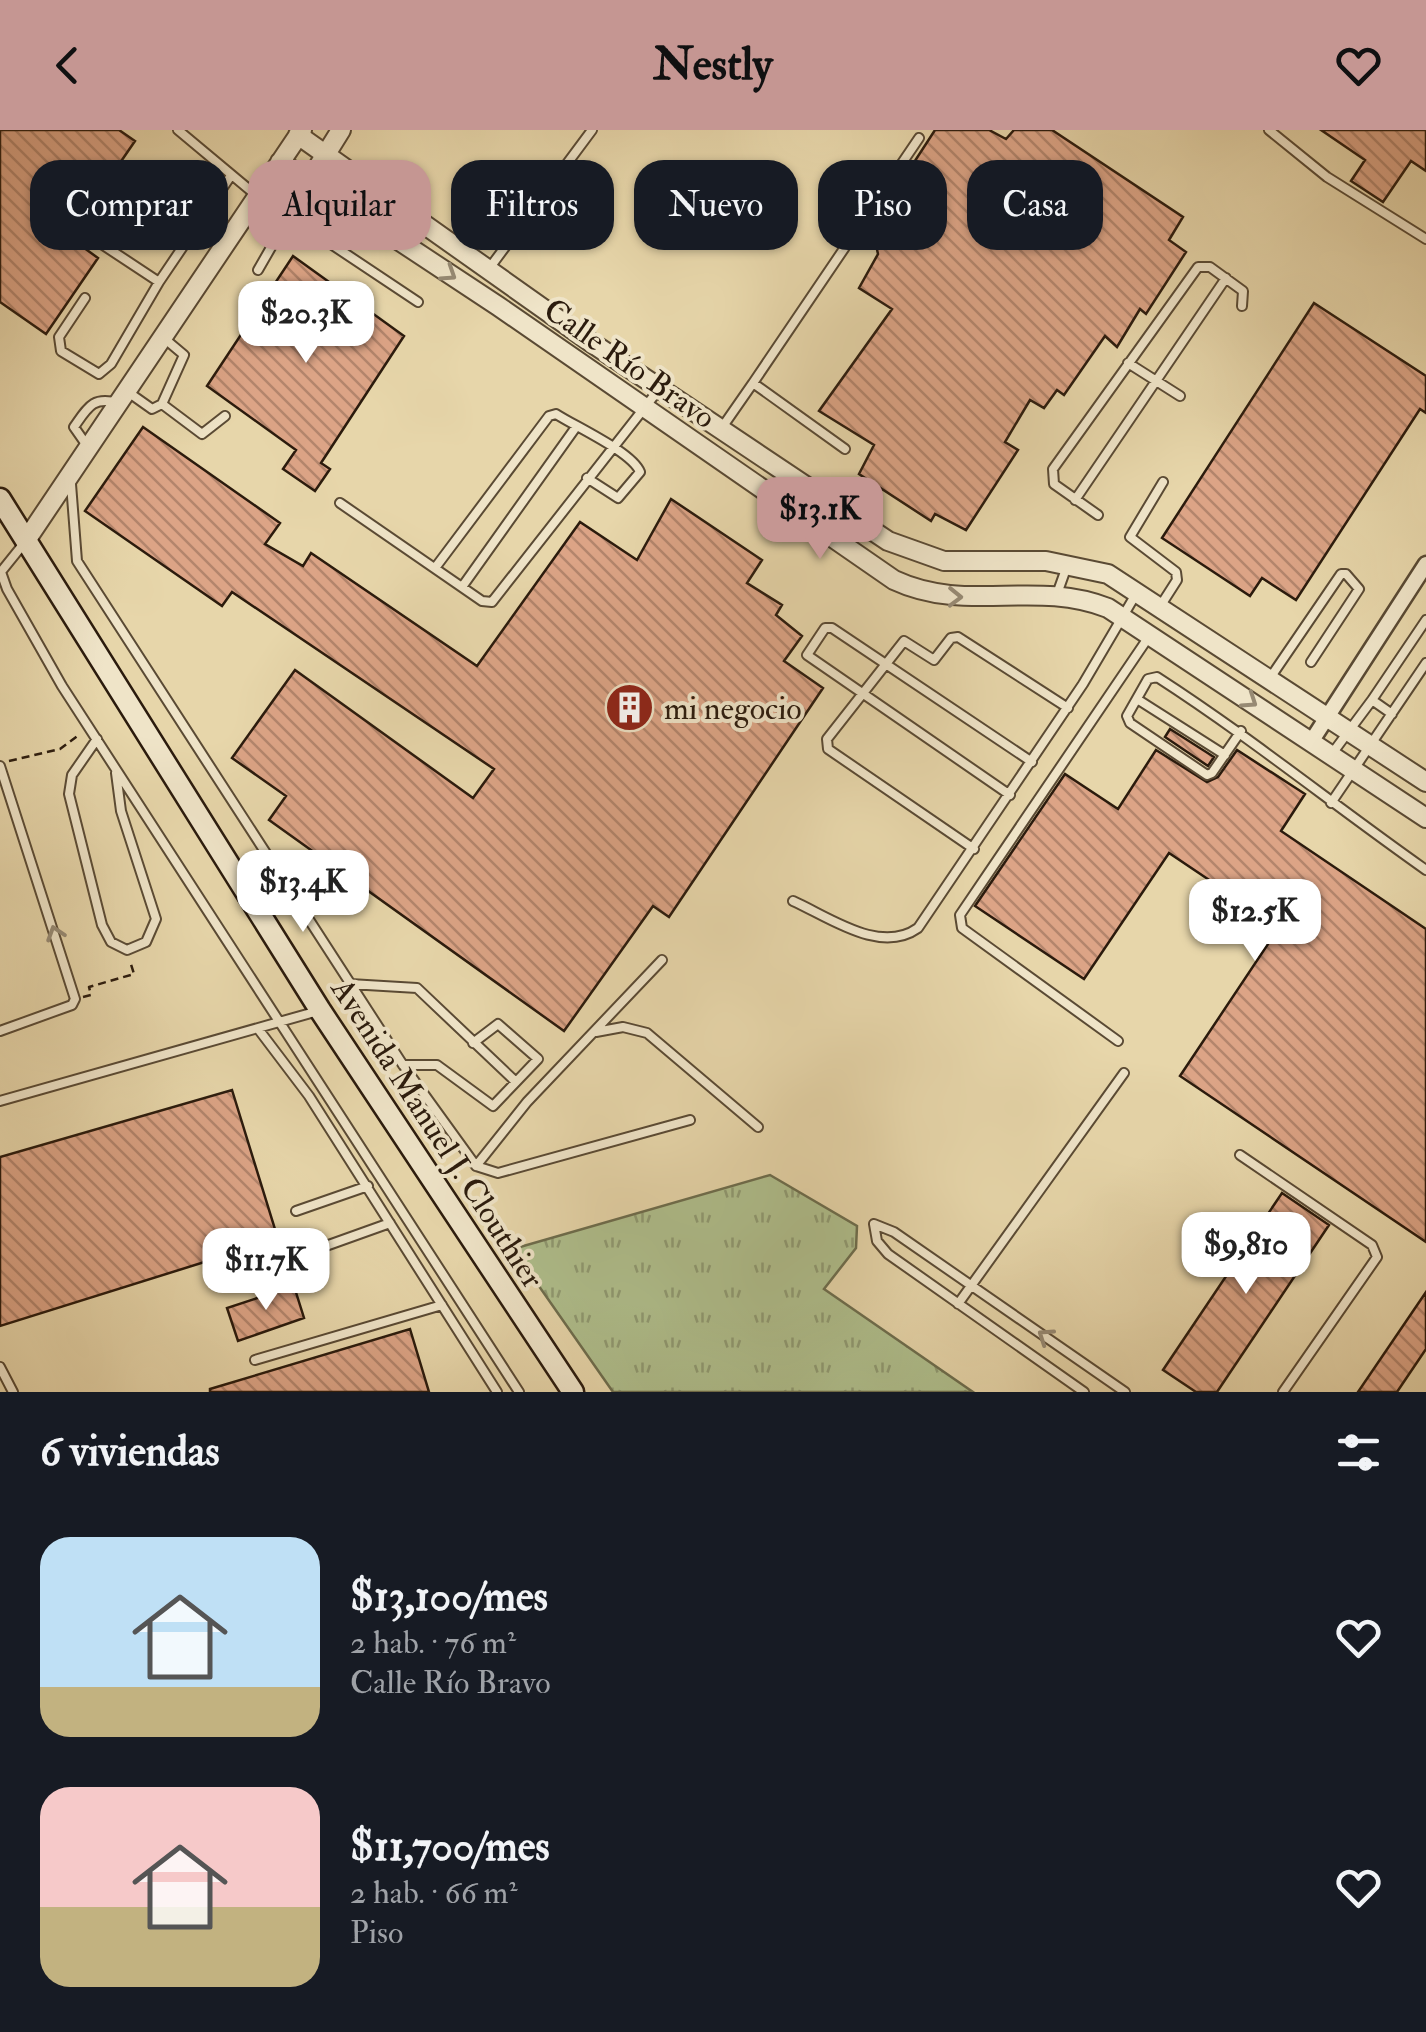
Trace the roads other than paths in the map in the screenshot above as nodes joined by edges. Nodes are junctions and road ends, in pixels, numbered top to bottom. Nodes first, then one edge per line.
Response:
1 (178, 130) edge
2 (341, 130) edge
3 (592, 130) edge
4 (1270, 130) edge
5 (300, 133) edge
6 (919, 138) dead end
7 (324, 155) junction
8 (281, 160) edge
9 (321, 160) edge
10 (230, 177) junction
11 (228, 180) edge
12 (248, 190) edge
13 (248, 209) edge
14 (1426, 239) edge
15 (110, 250) edge
16 (180, 250) edge
17 (269, 250) edge
18 (340, 250) edge
19 (410, 250) edge
20 (258, 270) dead end
21 (488, 270) junction
22 (1226, 278) junction
23 (158, 282) junction
24 (86, 298) dead end
25 (418, 302) dead end
26 (1242, 306) dead end
27 (162, 336) junction
28 (590, 341) junction
29 (576, 360) junction
30 (1128, 362) junction
31 (1155, 381) junction
32 (754, 383) junction
33 (660, 388) junction
34 (1180, 396) dead end
35 (122, 397) junction
36 (162, 404) junction
37 (646, 412) junction
38 (225, 416) dead end
39 (576, 426) junction
40 (721, 430) junction
41 (612, 448) junction
42 (845, 449) dead end
43 (70, 478) junction
44 (587, 478) junction
45 (1163, 482) dead end
46 (0, 499) edge
47 (1075, 500) junction
48 (340, 503) dead end
49 (1098, 515) dead end
50 (7, 524) edge
51 (27, 539) junction
52 (1067, 564) junction
53 (1426, 564) edge
54 (435, 568) junction
55 (1, 572) edge
56 (462, 587) junction
57 (3, 590) edge
58 (1139, 590) junction
59 (1057, 594) junction
60 (1161, 605) junction
61 (1121, 615) junction
62 (1426, 620) edge
63 (1150, 634) junction
64 (1311, 662) dead end
65 (885, 663) junction
66 (1426, 663) edge
67 (1270, 678) junction
68 (862, 694) junction
69 (1137, 699) junction
70 (1372, 700) junction
71 (1068, 708) junction
72 (1392, 714) junction
73 (1326, 716) junction
74 (1348, 730) junction
75 (1242, 732) junction
76 (97, 740) junction
77 (1311, 742) junction
78 (1371, 745) junction
79 (1225, 755) junction
80 (1331, 755) junction
81 (1032, 762) junction
82 (0, 765) edge
83 (116, 768) junction
84 (1353, 770) junction
85 (1424, 777) edge
86 (1010, 795) junction
87 (12, 799) junction
88 (0, 803) edge
89 (1330, 803) junction
90 (1426, 818) edge
91 (974, 849) junction
92 (1426, 870) edge
93 (792, 901) dead end
94 (662, 960) dead end
95 (350, 984) junction
96 (320, 1010) junction
97 (282, 1024) junction
98 (259, 1030) junction
99 (0, 1031) edge
100 (596, 1032) junction
101 (1118, 1041) dead end
102 (473, 1043) junction
103 (403, 1065) junction
104 (1124, 1073) dead end
105 (516, 1082) junction
106 (0, 1101) edge
107 (690, 1120) dead end
108 (758, 1127) dead end
109 (1240, 1155) dead end
110 (476, 1166) junction
111 (368, 1186) junction
112 (296, 1211) dead end
113 (390, 1224) junction
114 (308, 1252) dead end
115 (968, 1284) junction
116 (958, 1304) junction
117 (442, 1305) junction
118 (255, 1360) dead end
119 (0, 1367) edge
120 (13, 1392) edge
121 (496, 1392) edge
122 (519, 1392) edge
123 (573, 1392) edge
124 (1084, 1392) edge
125 (1125, 1392) edge
126 (1282, 1392) edge

1 - 10 lane
2 - 7 street
3 - 21 lane
4 - 14 lane
5 - 7 street, Calle Río Bravo
5 - 8 street
6 - 32 lane
7 - 9 street
7 - 21 street, Calle Río Bravo
10 - 11 lane
10 - 12 lane
13 - 27 street
15 - 23 lane
16 - 23 lane
17 - 20 lane
18 - 25 lane
19 -> 29 street, Calle Río Bravo
21 - 28 street, Calle Río Bravo
22 - 26 lane
22 - 30 lane
22 - 31 lane
23 - 24 lane
27 - 35 street
27 - 36 lane
28 - 29 street
28 - 33 street, Calle Río Bravo
29 - 37 street, Calle Río Bravo
30 - 31 lane
30 - 47 lane
31 - 34 lane
31 - 47 lane
32 - 40 lane
32 - 42 lane
33 - 37 lane
33 - 40 street, Calle Río Bravo
35 - 36 lane
35 - 43 street
36 - 38 lane
37 - 41 lane
37 -> 59 street, Calle Río Bravo
39 - 41 lane
39 - 54 lane
39 - 56 lane
40 - 52 street, Calle Río Bravo
41 - 44 lane
41 - 44 lane
43 - 51 street
43 - 95 lane
44 - 56 lane
45 - 60 lane
46 - 50 main road, Avenida Manuel J. Clouthier
47 - 49 lane
48 - 54 lane
50 - 51 main road, Avenida Manuel J. Clouthier
51 - 55 lane
51 - 96 main road, Avenida Manuel J. Clouthier
52 - 58 street, Calle Río Bravo
52 - 59 lane
53 - 73 street
54 - 56 lane
55 - 57 lane
57 - 76 lane
58 - 60 street, Calle Río Bravo
58 - 61 lane
59 - 61 street, Calle Río Bravo
60 - 67 street, Calle Río Bravo
61 - 63 street, Calle Río Bravo
61 - 71 lane
62 - 70 lane
63 -> 77 street, Calle Río Bravo
63 - 101 lane
64 - 67 lane
65 - 68 lane
65 - 68 lane
65 - 71 lane
65 - 81 lane
66 - 72 lane
67 - 73 street, Calle Río Bravo
68 - 86 lane
68 - 91 lane
69 - 75 lane
69 - 79 lane
69 - 79 lane
70 - 72 lane
70 - 74 lane
71 - 81 lane
72 - 78 lane
73 - 74 street, Calle Río Bravo
73 - 77 street
74 - 78 street, Calle Río Bravo
74 - 80 lane
75 - 79 lane
75 - 89 lane
76 - 83 lane
76 - 83 lane
77 - 80 street, Calle Río Bravo
78 - 84 lane
78 - 85 street, Calle Río Bravo
80 - 84 street, Calle Río Bravo
81 - 86 lane
82 - 87 lane
83 - 97 lane
84 - 89 lane
84 - 90 street, Calle Río Bravo
86 - 91 lane
87 - 88 lane
99 -> 87 lane
89 - 92 lane
91 - 93 lane
94 - 100 lane
95 - 102 lane
95 - 103 lane
96 - 97 lane
96 - 123 main road, Avenida Manuel J. Clouthier
97 - 98 lane
97 - 122 lane
98 - 106 lane
98 - 111 lane
100 - 108 lane
100 - 110 lane
102 - 105 lane
102 - 105 lane
103 - 105 lane
103 - 110 lane
104 - 115 lane
107 - 110 lane
109 - 126 lane
111 - 112 lane
111 - 113 lane
113 - 114 lane
113 - 117 lane
115 - 116 lane
115 - 116 lane
125 -> 115 lane
116 - 124 lane
117 - 118 lane
117 - 121 lane
119 - 120 lane

